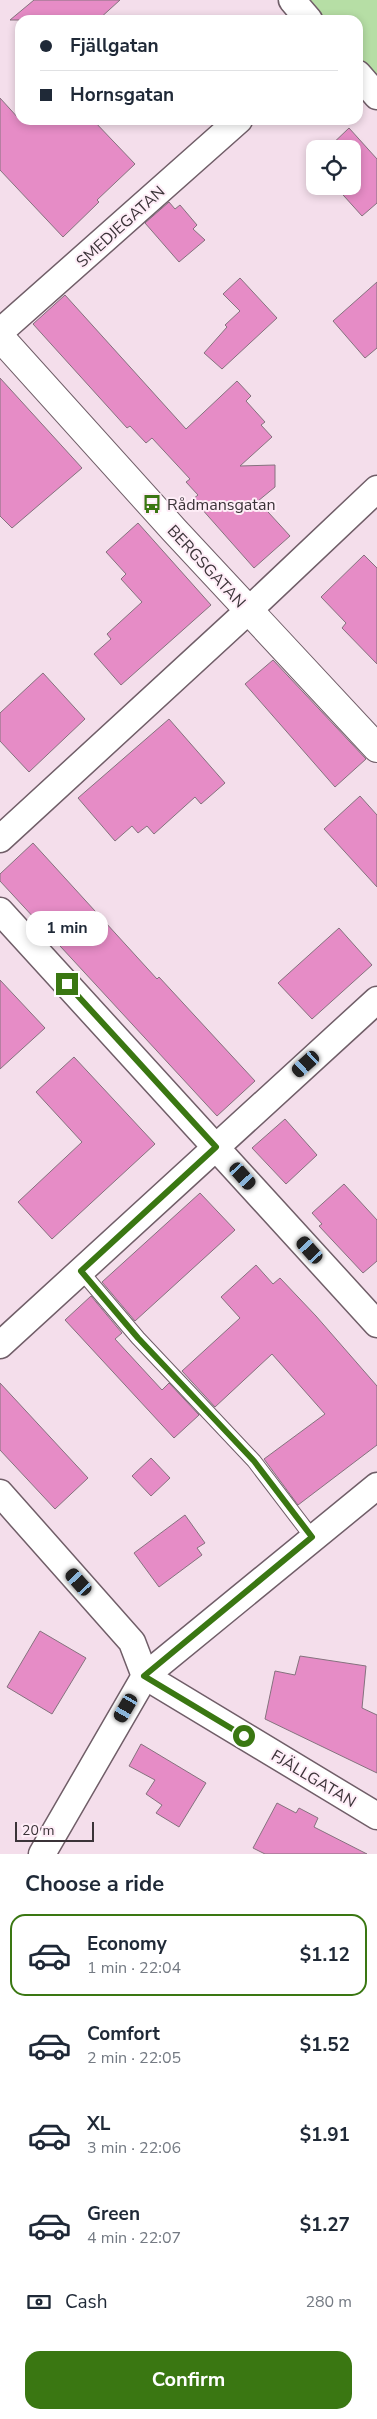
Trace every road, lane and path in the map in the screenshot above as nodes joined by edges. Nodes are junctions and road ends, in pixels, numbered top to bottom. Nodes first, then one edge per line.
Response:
1 (292, 0) edge
2 (305, 15) edge
3 (363, 80) edge
4 (377, 96) edge
5 (233, 125) edge
6 (0, 332) edge
7 (0, 337) edge
8 (377, 489) edge
9 (248, 611) junction
10 (377, 748) edge
11 (0, 839) edge
12 (0, 911) edge
13 (377, 1000) edge
14 (216, 1147) junction
15 (81, 1271) junction
16 (377, 1324) edge
17 (0, 1345) edge
18 (377, 1486) edge
19 (0, 1493) edge
20 (312, 1537) junction
21 (144, 1676) junction
22 (377, 1816) edge
23 (42, 1854) edge

1 - 2 street
3 - 4 street
5 - 6 street, SMEDJEGATAN
7 - 9 street, BERGSGATAN
8 - 9 street
9 - 10 street, BERGSGATAN
9 - 11 street
12 - 14 street
13 - 14 street
14 - 15 street
14 - 16 street
15 - 17 street
15 - 20 lane
18 - 20 street
19 - 21 street
20 - 21 street
21 - 22 street, FJÄLLGATAN
21 - 23 street

